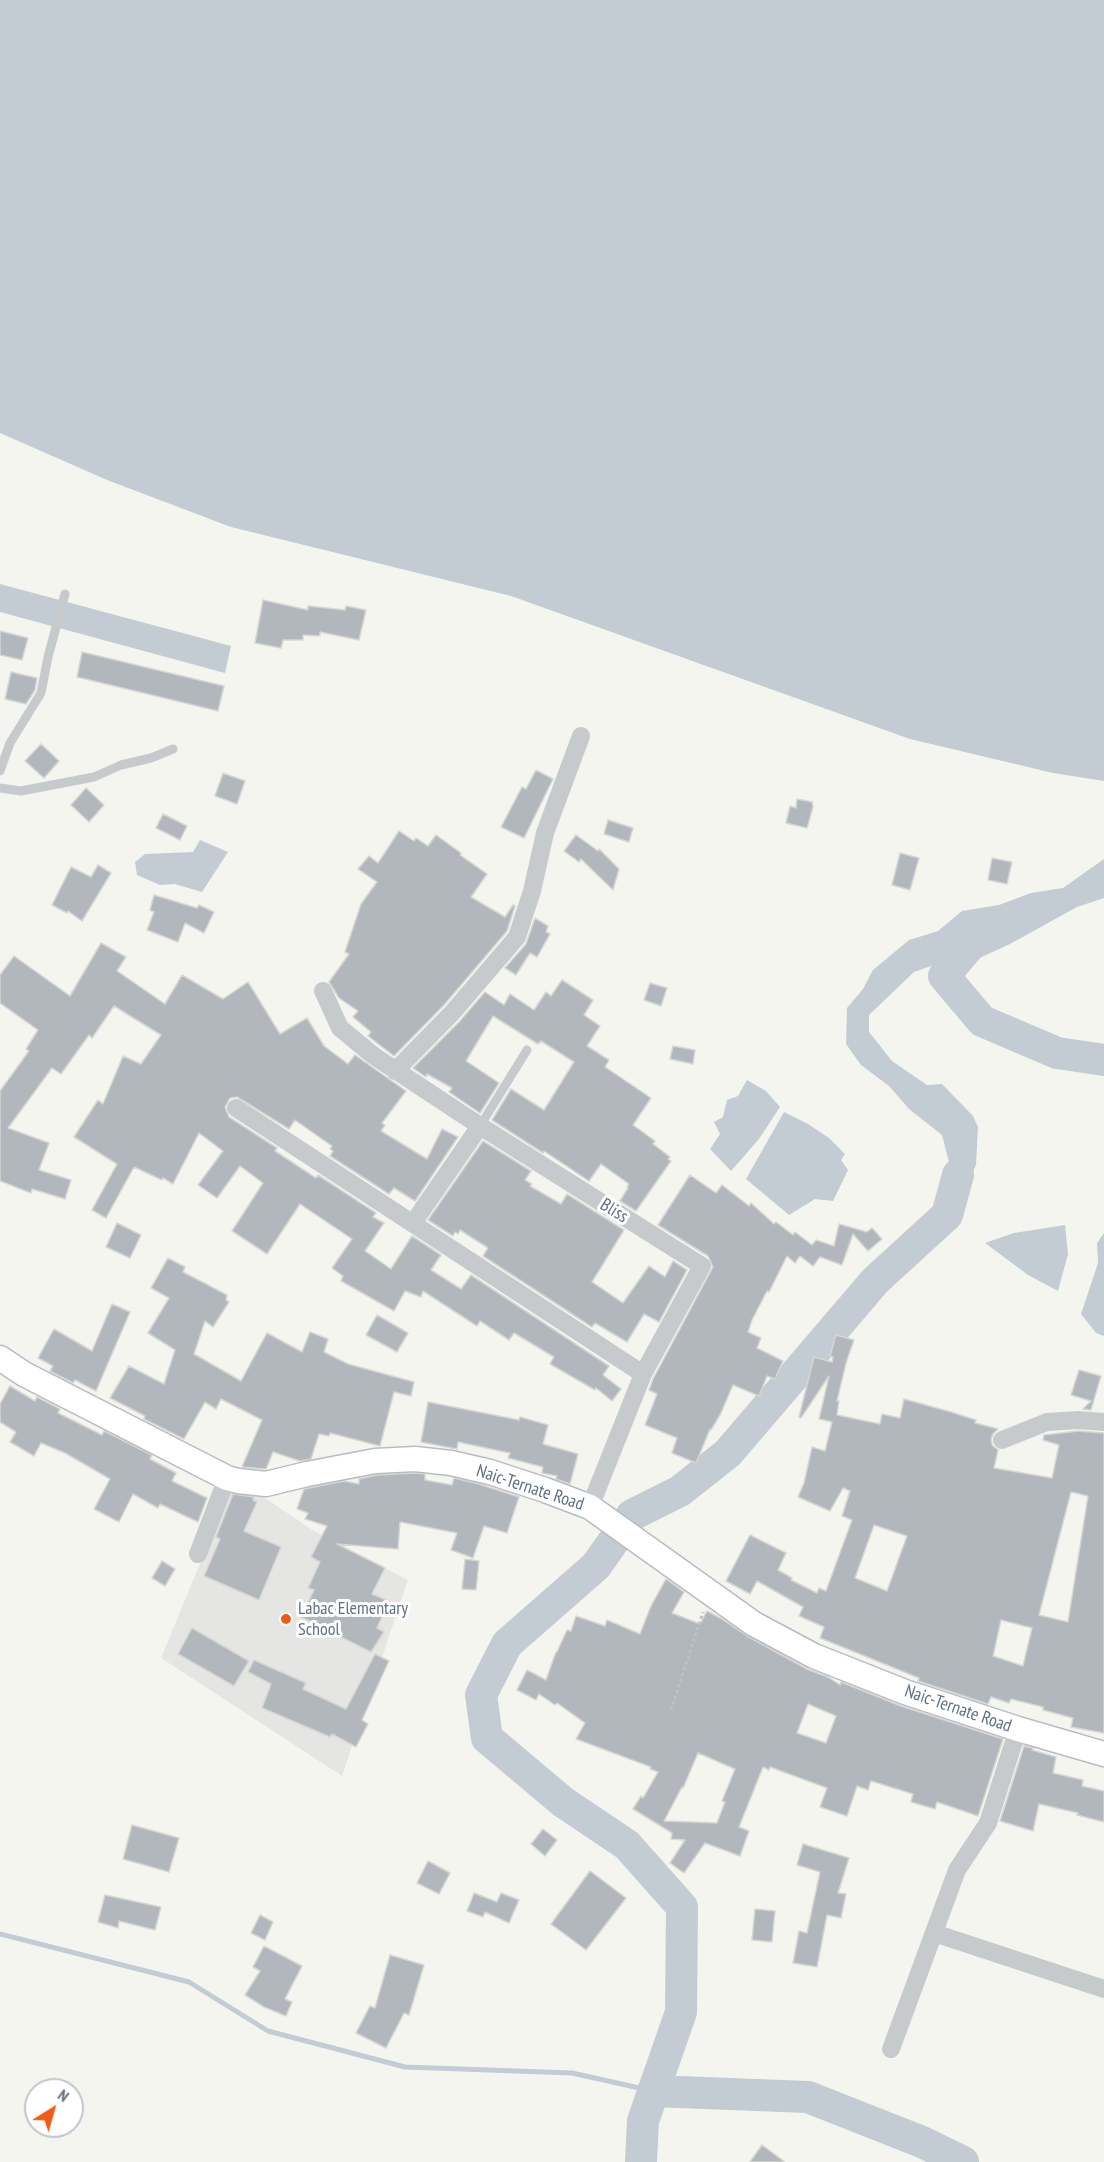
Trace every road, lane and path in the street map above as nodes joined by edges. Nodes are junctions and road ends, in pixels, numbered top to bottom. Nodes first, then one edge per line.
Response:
1 (64, 594) dead end
2 (581, 736) dead end
3 (173, 749) dead end
4 (0, 771) edge
5 (0, 788) edge
6 (323, 991) dead end
7 (527, 1050) dead end
8 (395, 1071) junction
9 (236, 1108) dead end
10 (480, 1126) junction
11 (413, 1223) junction
12 (0, 1358) edge
13 (643, 1374) junction
14 (1104, 1422) edge
15 (1002, 1440) dead end
16 (227, 1478) junction
17 (590, 1507) junction
18 (198, 1554) dead end
19 (710, 1593) junction
20 (671, 1710) dead end
21 (1018, 1730) junction
22 (1104, 1754) edge
23 (934, 1933) junction
24 (1104, 1989) edge
25 (891, 2049) dead end

1 - 4 lane
2 - 8 street
3 - 5 lane
6 - 8 street, Bliss
7 - 10 lane
8 - 10 street, Bliss
9 - 11 street
10 - 11 street
10 - 13 street, Bliss
11 - 13 street
12 - 16 main road, Naic-Ternate Road
13 - 17 street, Bliss
14 - 15 street
16 - 17 main road, Naic-Ternate Road
16 - 18 street
17 - 19 main road, Naic-Ternate Road
19 - 20 path
19 - 21 main road, Naic-Ternate Road
21 - 22 main road, Naic-Ternate Road
21 - 23 street
23 - 24 street
23 - 25 street

